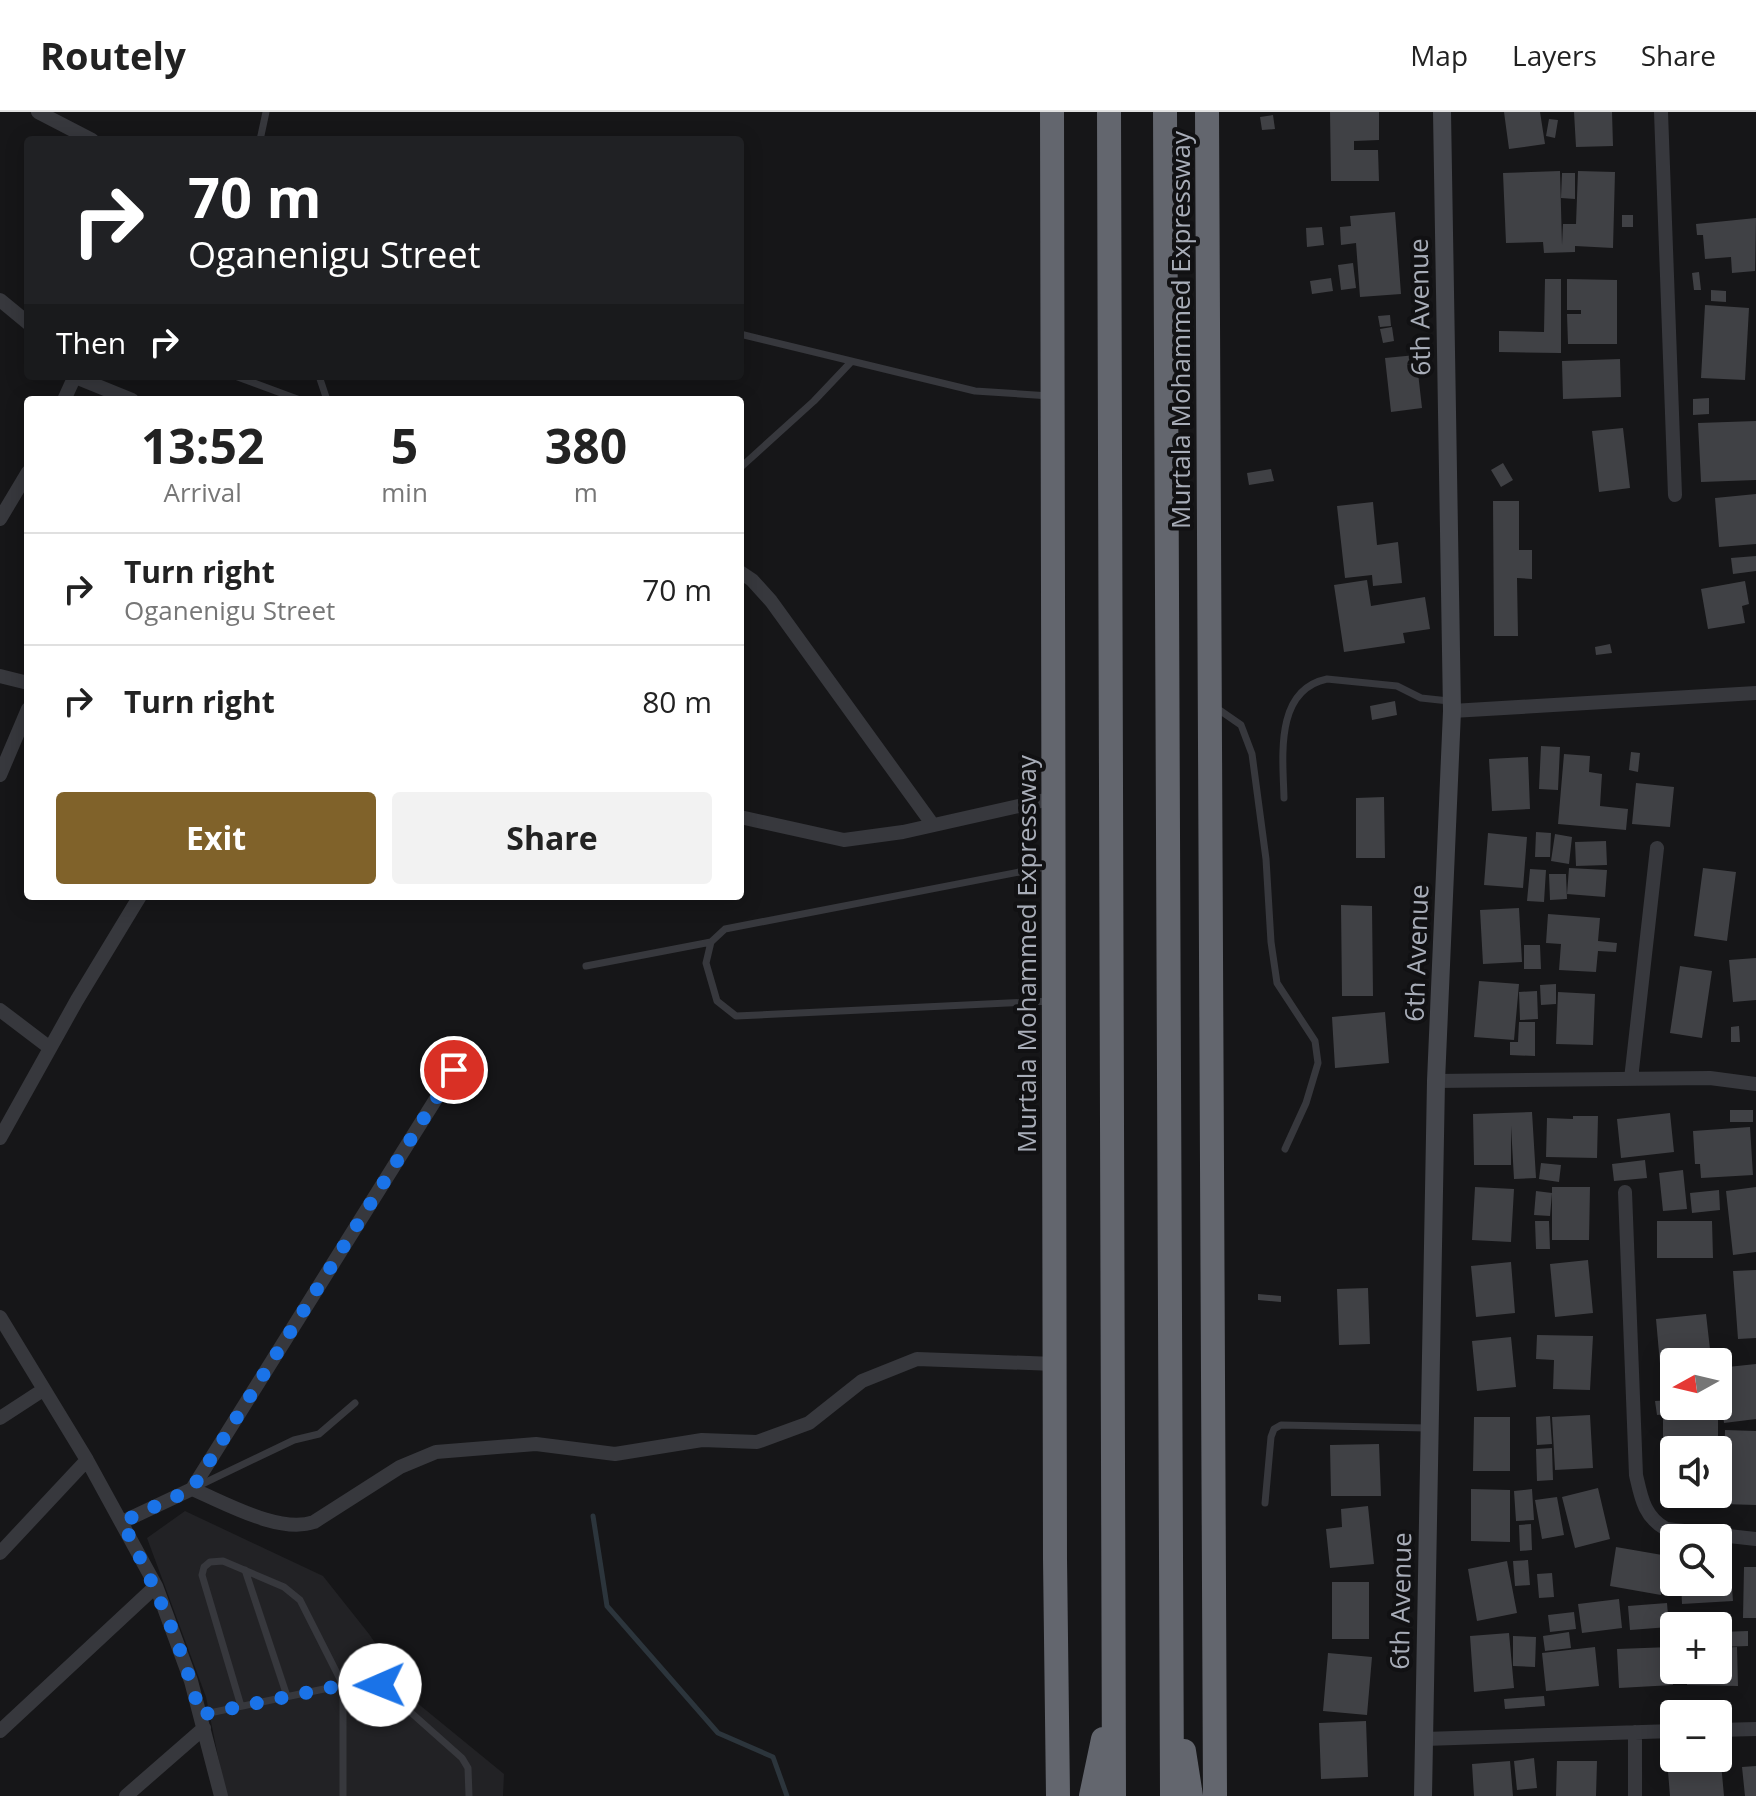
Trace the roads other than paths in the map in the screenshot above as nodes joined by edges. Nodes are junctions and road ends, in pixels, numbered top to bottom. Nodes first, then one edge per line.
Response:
1 (38, 112) edge
2 (266, 112) edge
3 (1052, 112) edge
4 (1109, 112) edge
5 (1165, 112) edge
6 (1207, 112) edge
7 (1442, 112) edge
8 (1661, 112) edge
9 (84, 136) edge
10 (261, 136) edge
11 (0, 300) edge
12 (24, 320) edge
13 (744, 335) edge
14 (851, 362) junction
15 (82, 380) edge
16 (246, 380) edge
17 (122, 396) edge
18 (289, 396) edge
19 (1053, 397) junction
20 (744, 464) edge
21 (24, 479) edge
22 (1675, 495) dead end
23 (0, 519) edge
24 (744, 575) edge
25 (0, 676) edge
26 (24, 682) edge
27 (1756, 693) edge
28 (1210, 704) junction
29 (1452, 706) junction
30 (24, 718) edge
31 (0, 775) edge
32 (1054, 798) junction
33 (1284, 798) dead end
34 (744, 818) edge
35 (933, 825) junction
36 (1657, 848) dead end
37 (1054, 865) junction
38 (138, 900) edge
39 (711, 942) junction
40 (586, 966) dead end
41 (1054, 1000) junction
42 (0, 1010) edge
43 (50, 1048) junction
44 (454, 1070) dead end
45 (1631, 1079) junction
46 (1436, 1081) junction
47 (1756, 1084) edge
48 (0, 1138) edge
49 (1285, 1149) dead end
50 (1625, 1192) dead end
51 (0, 1317) edge
52 (1055, 1364) junction
53 (43, 1390) junction
54 (355, 1403) dead end
55 (0, 1418) edge
56 (1430, 1428) junction
57 (87, 1460) junction
58 (192, 1489) junction
59 (1265, 1503) dead end
60 (122, 1522) junction
61 (1756, 1539) edge
62 (0, 1553) edge
63 (245, 1570) junction
64 (156, 1586) junction
65 (1172, 1668) junction
66 (343, 1685) junction
67 (1113, 1690) junction
68 (287, 1696) junction
69 (241, 1706) junction
70 (202, 1721) junction
71 (1756, 1729) edge
72 (1732, 1730) edge
73 (0, 1731) edge
74 (1660, 1731) edge
75 (1635, 1732) junction
76 (1424, 1739) junction
77 (126, 1796) edge
78 (221, 1796) edge
79 (343, 1796) edge
80 (469, 1796) edge
81 (1058, 1796) edge
82 (1091, 1796) edge
83 (1114, 1796) edge
84 (1172, 1796) edge
85 (1191, 1796) edge
86 (1215, 1796) edge
87 (1423, 1796) edge
88 (1635, 1796) edge

1 - 9 street
2 - 10 lane
3 - 19 highway, Murtala Mohammed Expressway
4 - 67 highway
5 - 65 highway, Murtala Mohammed Expressway
6 - 28 highway, Murtala Mohammed Expressway
7 - 29 street, 6th Avenue
8 - 22 street
11 - 12 street
13 - 14 lane
14 - 19 lane
14 - 20 lane
15 - 17 street
16 - 18 lane
19 - 32 highway, Murtala Mohammed Expressway
21 - 23 street
24 - 35 street
25 - 26 street
27 - 29 street
28 - 49 lane
28 - 86 highway, Murtala Mohammed Expressway
29 - 33 lane
29 - 46 street, 6th Avenue
30 - 31 street
32 - 35 street
32 - 37 highway, Murtala Mohammed Expressway
34 - 35 street
36 - 45 street
37 - 39 lane
37 - 41 highway, Murtala Mohammed Expressway
38 - 43 street
39 - 40 lane
39 - 41 lane
41 - 52 highway, Murtala Mohammed Expressway
42 - 43 street
43 - 48 street
44 - 58 street
45 - 46 street
45 - 47 street
46 - 56 street, 6th Avenue
50 - 61 street
51 - 53 street
52 - 58 street
52 - 81 highway, Murtala Mohammed Expressway
53 - 55 street
53 - 57 street
54 - 58 lane
56 - 59 lane
56 - 76 street, 6th Avenue
57 - 60 street
57 - 62 street
58 - 60 street
60 - 64 street
63 - 66 lane
63 - 68 lane
63 - 69 lane
64 - 70 street
64 - 73 street
65 - 84 highway, Murtala Mohammed Expressway
65 - 85 highway
66 - 68 lane
66 - 79 lane
66 - 80 lane
67 - 82 highway
67 - 83 highway
68 - 69 lane
69 - 70 lane
70 - 77 street
70 - 78 street
71 - 72 street
74 - 75 street
75 - 76 street
75 - 88 street
76 - 87 street, 6th Avenue

